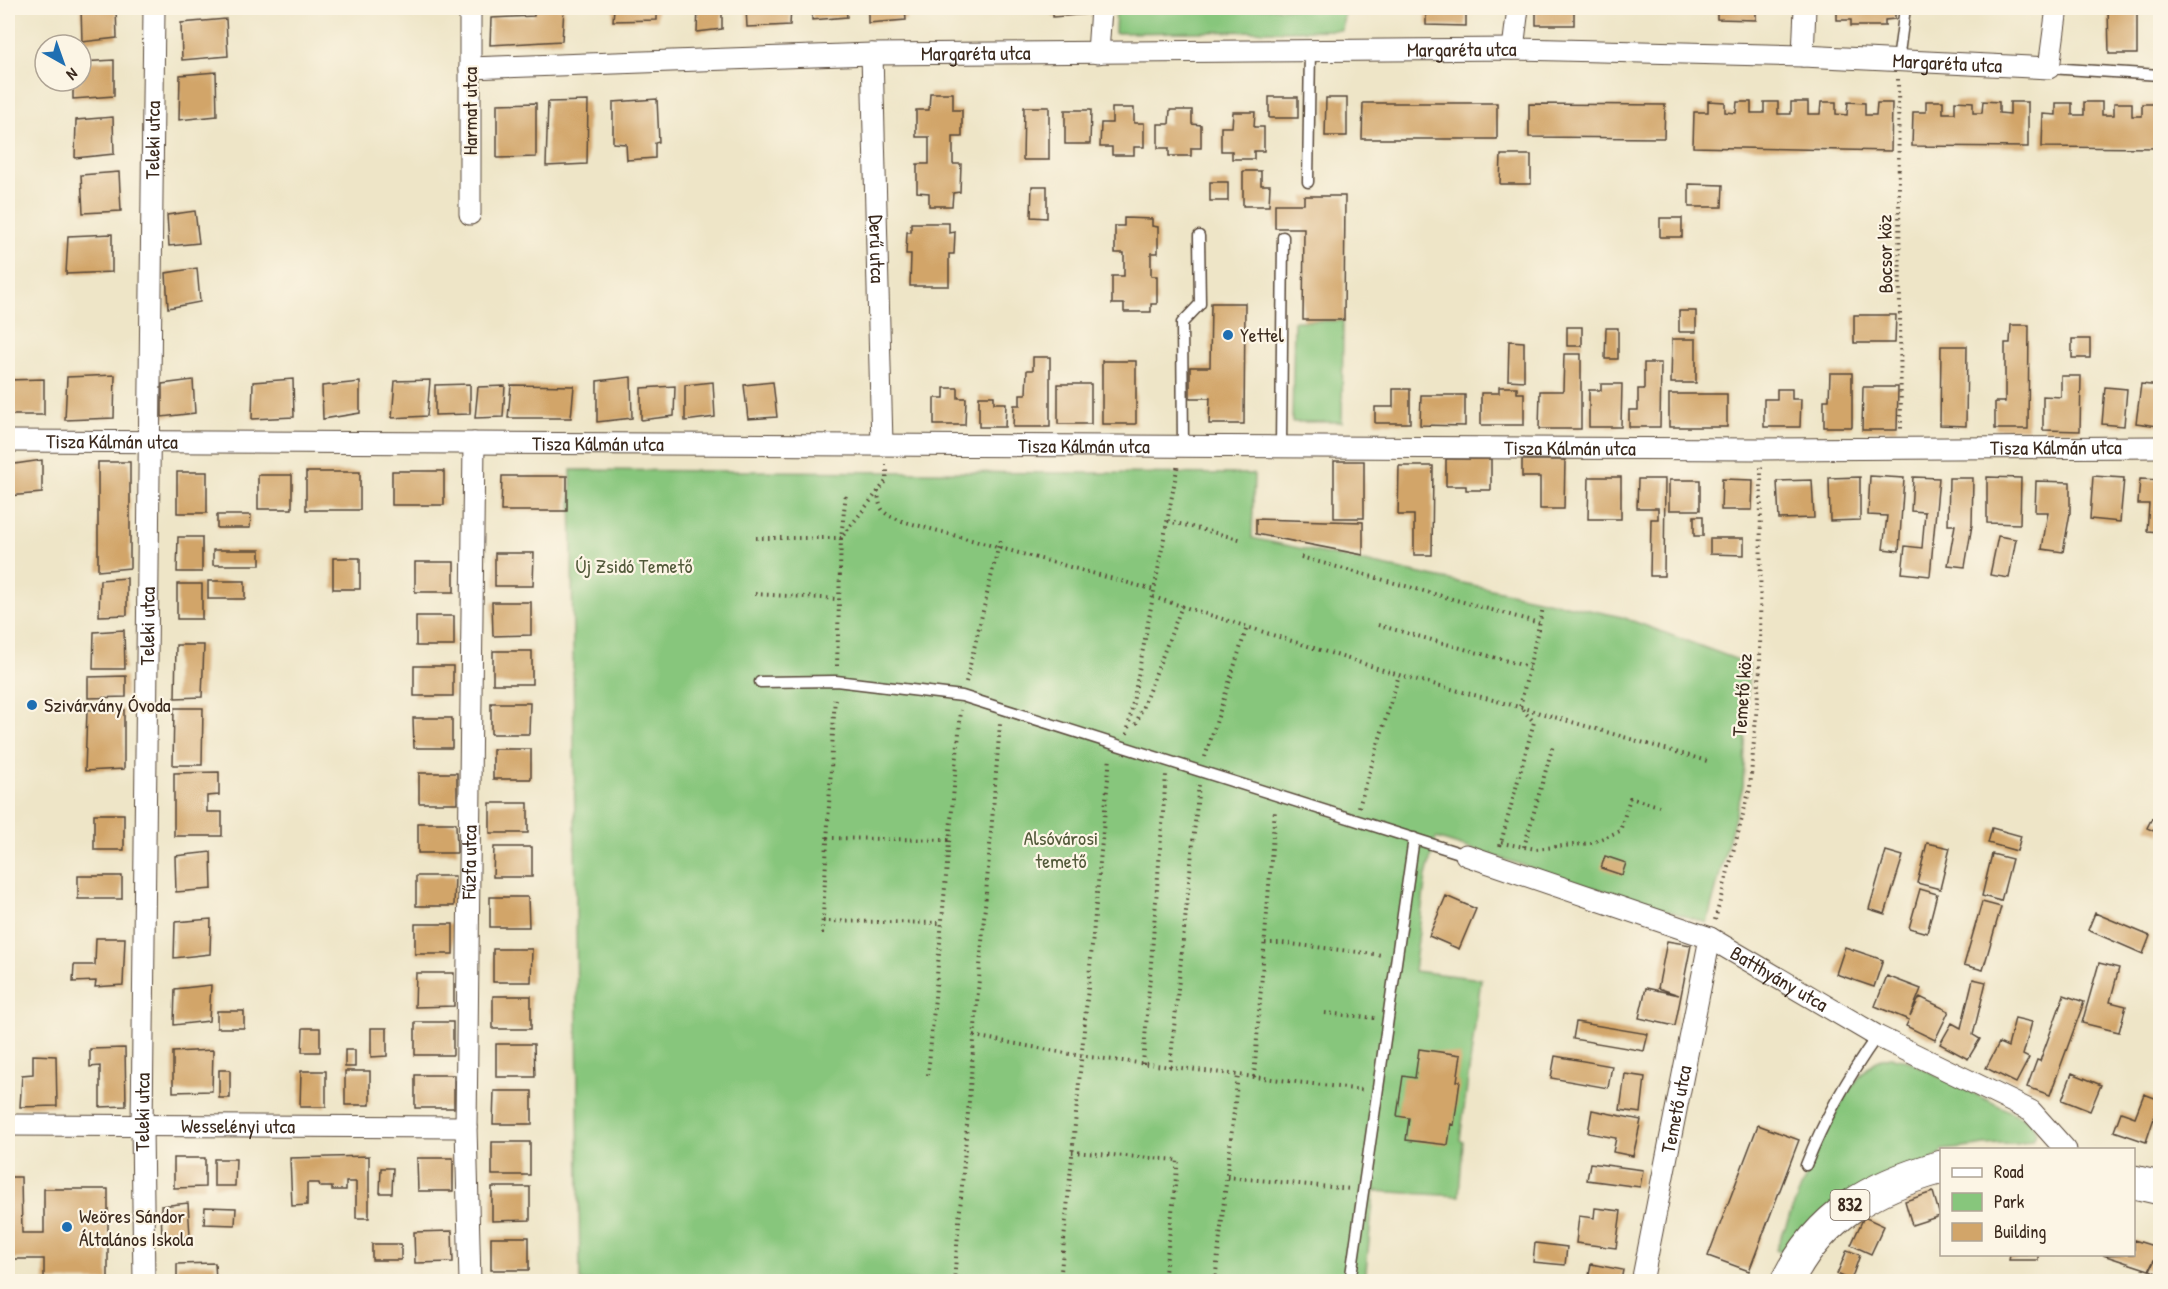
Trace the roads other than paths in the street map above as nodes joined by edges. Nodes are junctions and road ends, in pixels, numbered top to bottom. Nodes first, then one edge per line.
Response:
1 (154, 8) edge
2 (470, 8) edge
3 (1101, 8) edge
4 (1518, 8) edge
5 (1805, 8) edge
6 (1905, 8) edge
7 (2057, 8) edge
8 (1310, 49) junction
9 (1513, 49) junction
10 (1098, 53) junction
11 (872, 54) junction
12 (1803, 56) junction
13 (1898, 61) junction
14 (470, 68) junction
15 (2049, 68) junction
16 (2160, 75) edge
17 (1308, 182) dead end
18 (470, 214) dead end
19 (1199, 237) dead end
20 (1283, 237) dead end
21 (8, 441) edge
22 (148, 441) junction
23 (474, 442) junction
24 (882, 444) junction
25 (1181, 446) junction
26 (1281, 446) junction
27 (2160, 447) edge
28 (760, 682) dead end
29 (1414, 838) junction
30 (1466, 855) joint
31 (1710, 938) junction
32 (1877, 1036) junction
33 (8, 1125) edge
34 (142, 1127) junction
35 (466, 1127) junction
36 (2065, 1148) edge
37 (1806, 1165) dead end
38 (1940, 1167) edge
39 (2135, 1182) edge
40 (2160, 1188) edge
41 (144, 1281) edge
42 (470, 1281) edge
43 (1350, 1281) edge
44 (1642, 1281) edge
45 (1787, 1281) edge

1 - 22 street, Teleki utca
2 - 14 street, Harmat utca
3 - 10 street
4 - 9 street
5 - 12 street
6 - 13 lane
7 - 15 street
8 - 9 street, Margaréta utca
8 - 10 street, Margaréta utca
8 - 17 lane
9 - 12 street, Margaréta utca
10 - 11 street, Margaréta utca
11 - 14 street, Margaréta utca
11 - 24 street, Derű utca
12 - 13 street, Margaréta utca
13 - 15 street, Margaréta utca
14 - 18 street, Harmat utca
15 - 16 lane
19 - 25 lane
20 - 26 lane
21 - 22 street, Tisza Kálmán utca
22 - 23 street, Tisza Kálmán utca
22 - 34 street, Teleki utca
23 - 24 street, Tisza Kálmán utca
23 - 35 street, Fűzfa utca
24 - 25 street, Tisza Kálmán utca
25 - 26 street, Tisza Kálmán utca
26 - 27 street, Tisza Kálmán utca
28 - 29 lane
29 - 30 lane
29 - 43 lane
30 - 31 street, Batthyány utca
31 - 32 street, Batthyány utca
31 - 44 street, Temető utca
32 - 36 street, Batthyány utca
32 - 37 lane
33 - 34 street, Wesselényi utca
34 - 35 street, Wesselényi utca
34 - 41 street, Teleki utca
35 - 42 street, Fűzfa utca
38 - 45 main road, 832
39 - 40 main road

